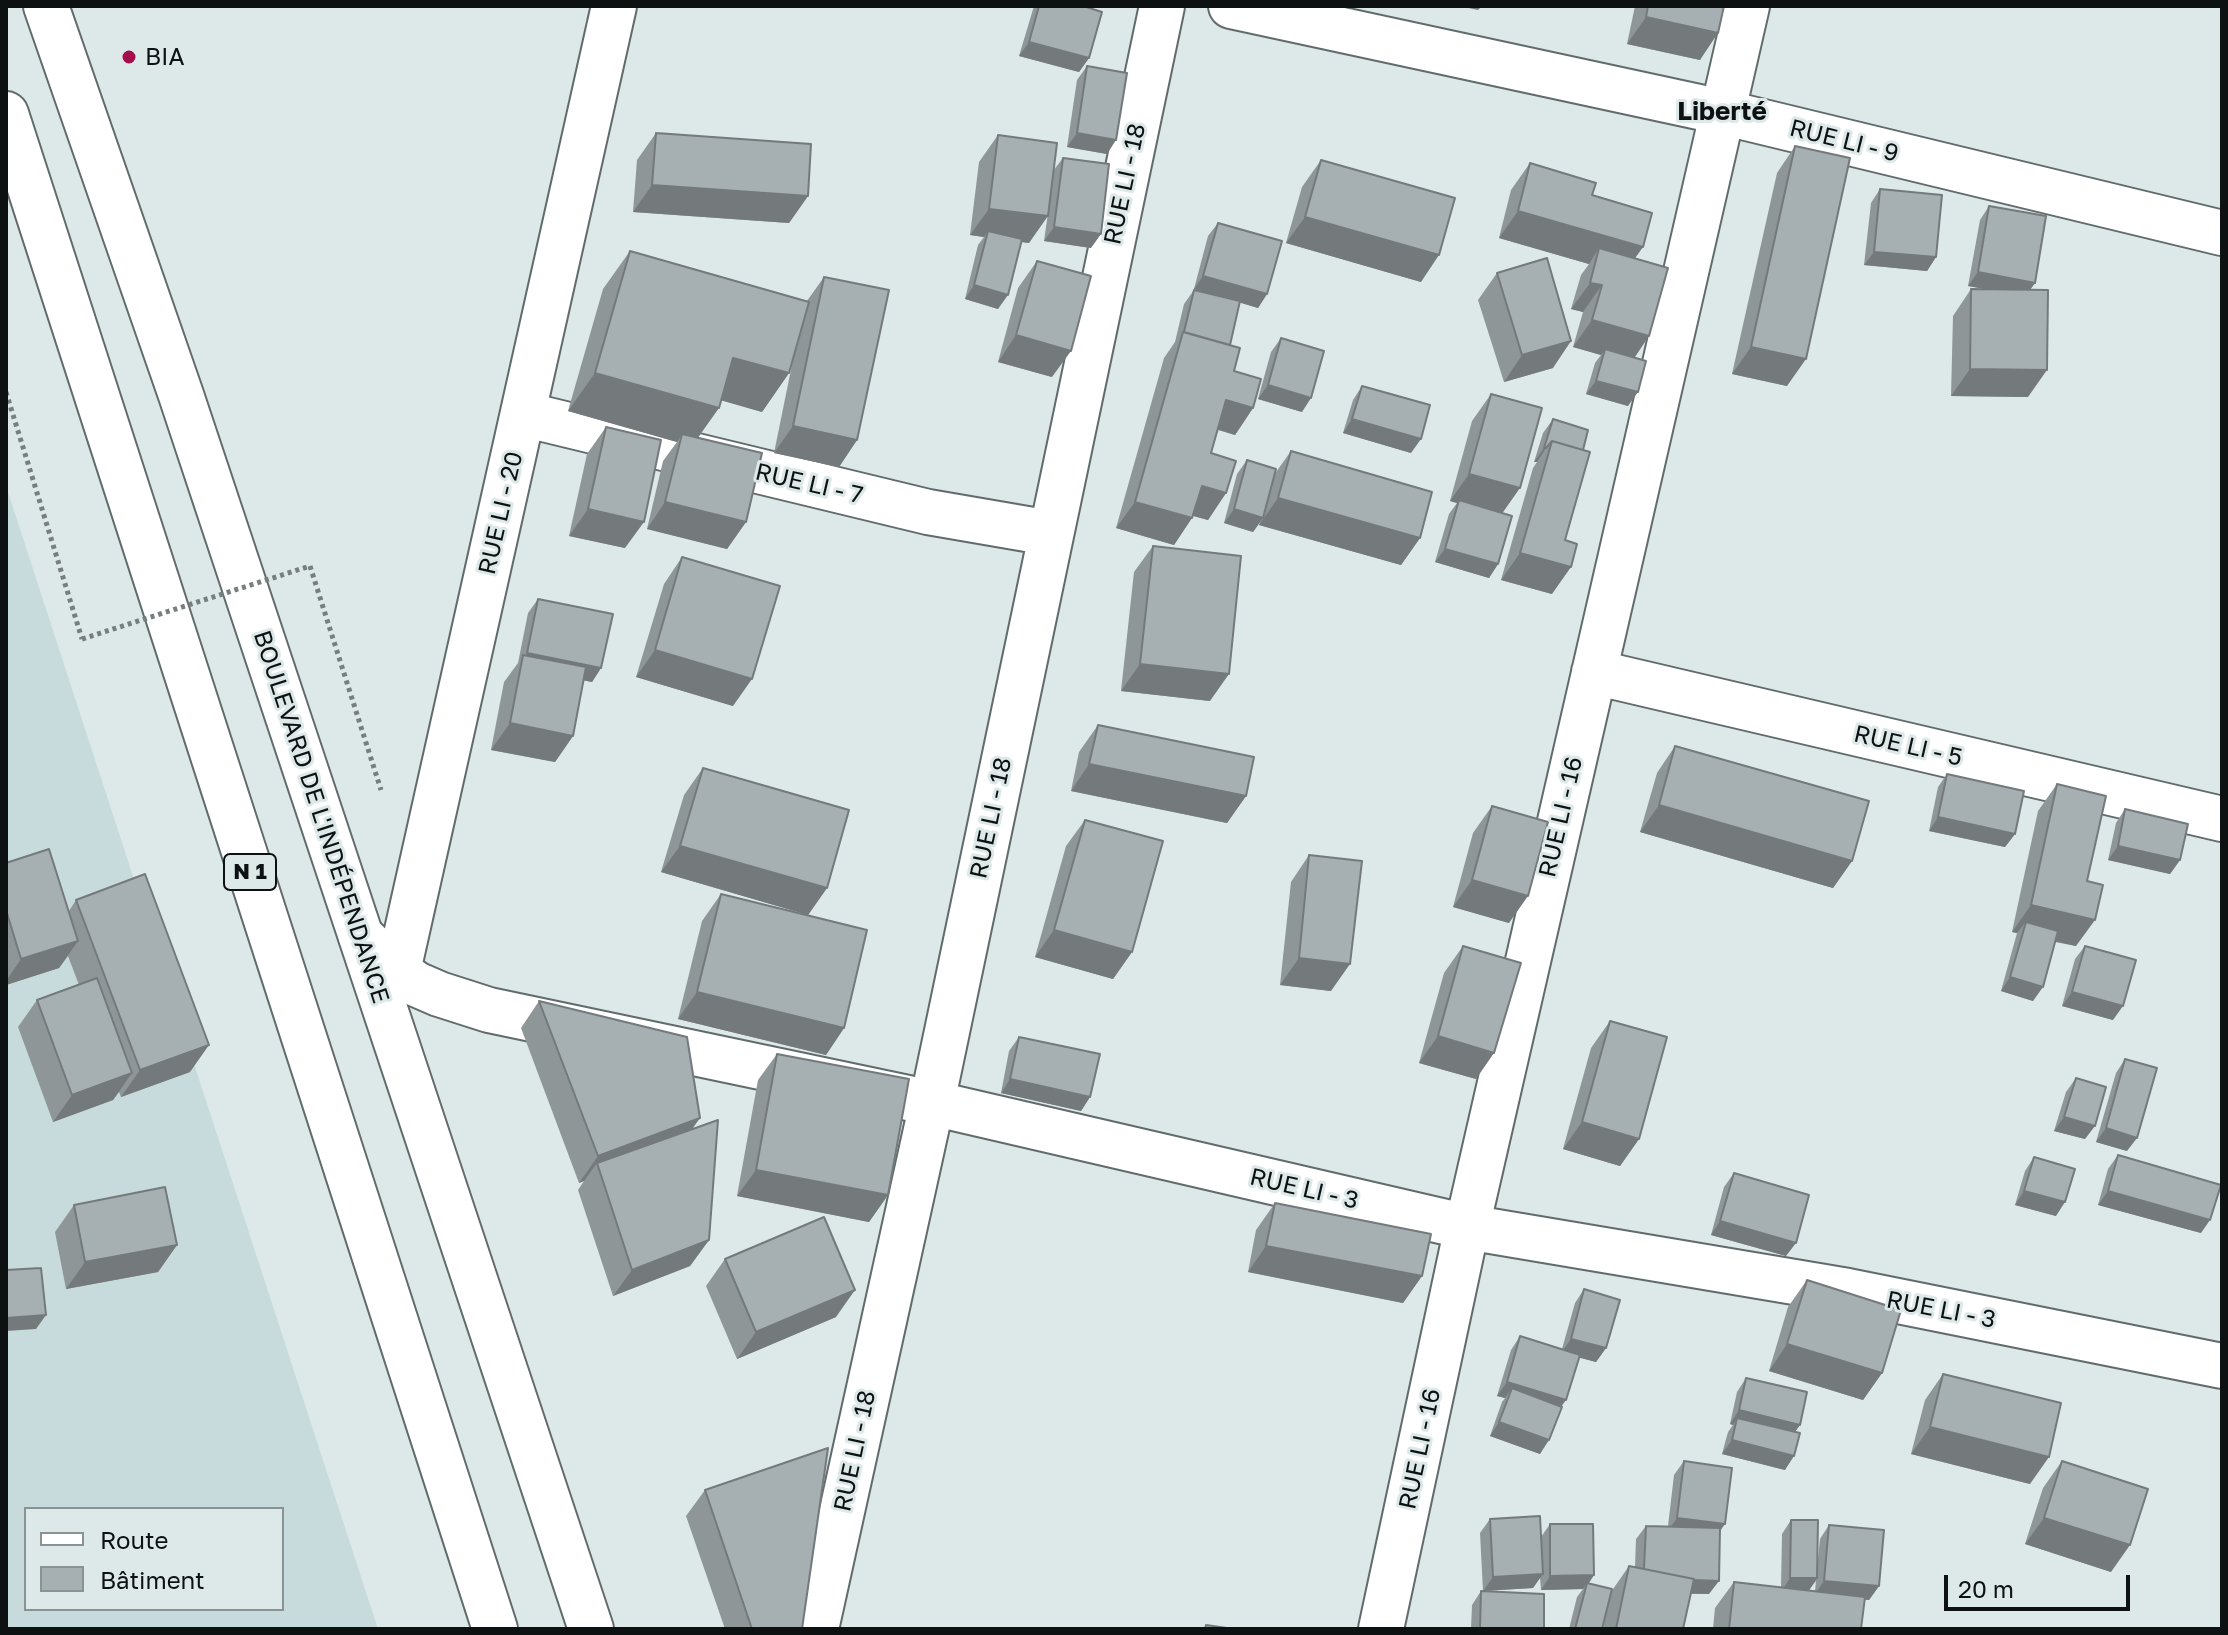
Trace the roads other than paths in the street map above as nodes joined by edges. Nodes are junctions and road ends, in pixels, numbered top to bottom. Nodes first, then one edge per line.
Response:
1 (46, 6) edge
2 (614, 6) edge
3 (1162, 6) edge
4 (1231, 6) edge
5 (1747, 6) edge
6 (1722, 112) junction
7 (6, 114) edge
8 (2222, 233) edge
9 (523, 414) junction
10 (1050, 533) junction
11 (1594, 672) junction
12 (2222, 819) edge
13 (361, 936) junction
14 (398, 971) junction
15 (932, 1103) junction
16 (1467, 1227) junction
17 (2222, 1366) edge
18 (495, 1629) edge
19 (591, 1629) edge
20 (816, 1629) edge
21 (1381, 1629) edge

1 - 13 street, BOULEVARD DE L'INDÉPENDANCE
2 - 9 street, RUE LI - 20
3 - 10 street, RUE LI - 18
4 - 6 street, RUE LI - 9
5 - 6 street, RUE LI - 16
6 - 8 street, RUE LI - 9
6 - 11 street, RUE LI - 16
7 - 18 street, N 1
9 - 10 street, RUE LI - 7
9 - 14 street, RUE LI - 20
10 - 15 street, RUE LI - 18
11 - 12 street, RUE LI - 5
11 - 16 street, RUE LI - 16
13 - 14 street
13 - 19 street, BOULEVARD DE L'INDÉPENDANCE
14 - 15 street, RUE LI - 3
15 - 16 street, RUE LI - 3
15 - 20 street, RUE LI - 18
16 - 17 street, RUE LI - 3
16 - 21 street, RUE LI - 16

